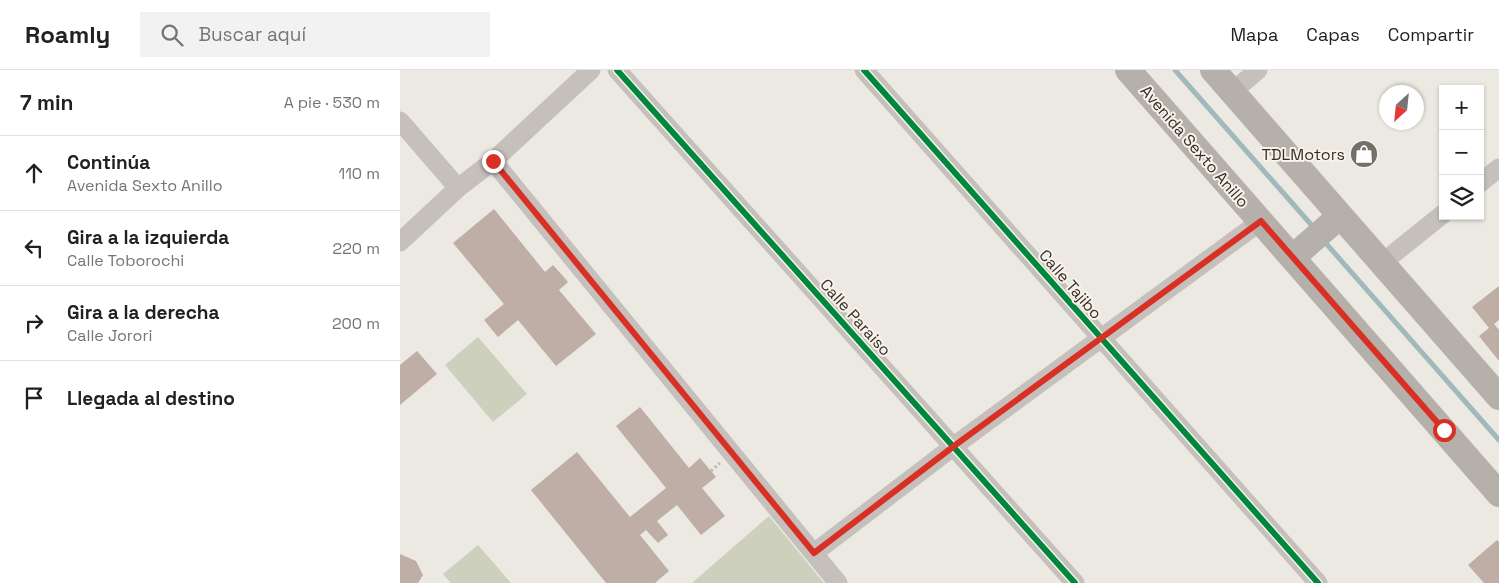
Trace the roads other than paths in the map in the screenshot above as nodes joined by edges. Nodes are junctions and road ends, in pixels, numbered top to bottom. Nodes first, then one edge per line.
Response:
1 (591, 70) edge
2 (617, 70) edge
3 (864, 70) edge
4 (1128, 70) edge
5 (1213, 70) edge
6 (1258, 70) edge
7 (1232, 92) junction
8 (400, 121) edge
9 (493, 161) junction
10 (1499, 168) edge
11 (1484, 180) edge
12 (458, 188) junction
13 (1439, 217) edge
14 (1261, 221) junction
15 (1318, 236) junction
16 (400, 242) edge
17 (1382, 263) junction
18 (1100, 337) junction
19 (1499, 397) edge
20 (954, 446) junction
21 (1499, 494) edge
22 (814, 553) junction
23 (838, 583) edge
24 (1075, 583) edge
25 (1318, 583) edge

1 - 9 street
2 - 20 street, Calle Paraiso
3 - 18 street, Calle Tajibo
4 - 14 main road, Avenida Sexto Anillo
5 - 7 main road, Avenida Sexto Anillo
6 - 7 street
7 - 15 main road, Avenida Sexto Anillo
8 - 12 street
9 - 12 street
9 - 22 street
10 - 11 street
12 - 16 street
13 - 17 street
14 - 15 main road, Avenida Sexto Anillo
14 - 18 street
15 - 17 main road, Avenida Sexto Anillo
15 - 21 main road, Avenida Sexto Anillo
17 - 19 main road, Avenida Sexto Anillo
18 - 20 street
18 - 25 street, Calle Tajibo
20 - 22 street
20 - 24 street, Calle Paraiso
22 - 23 street

